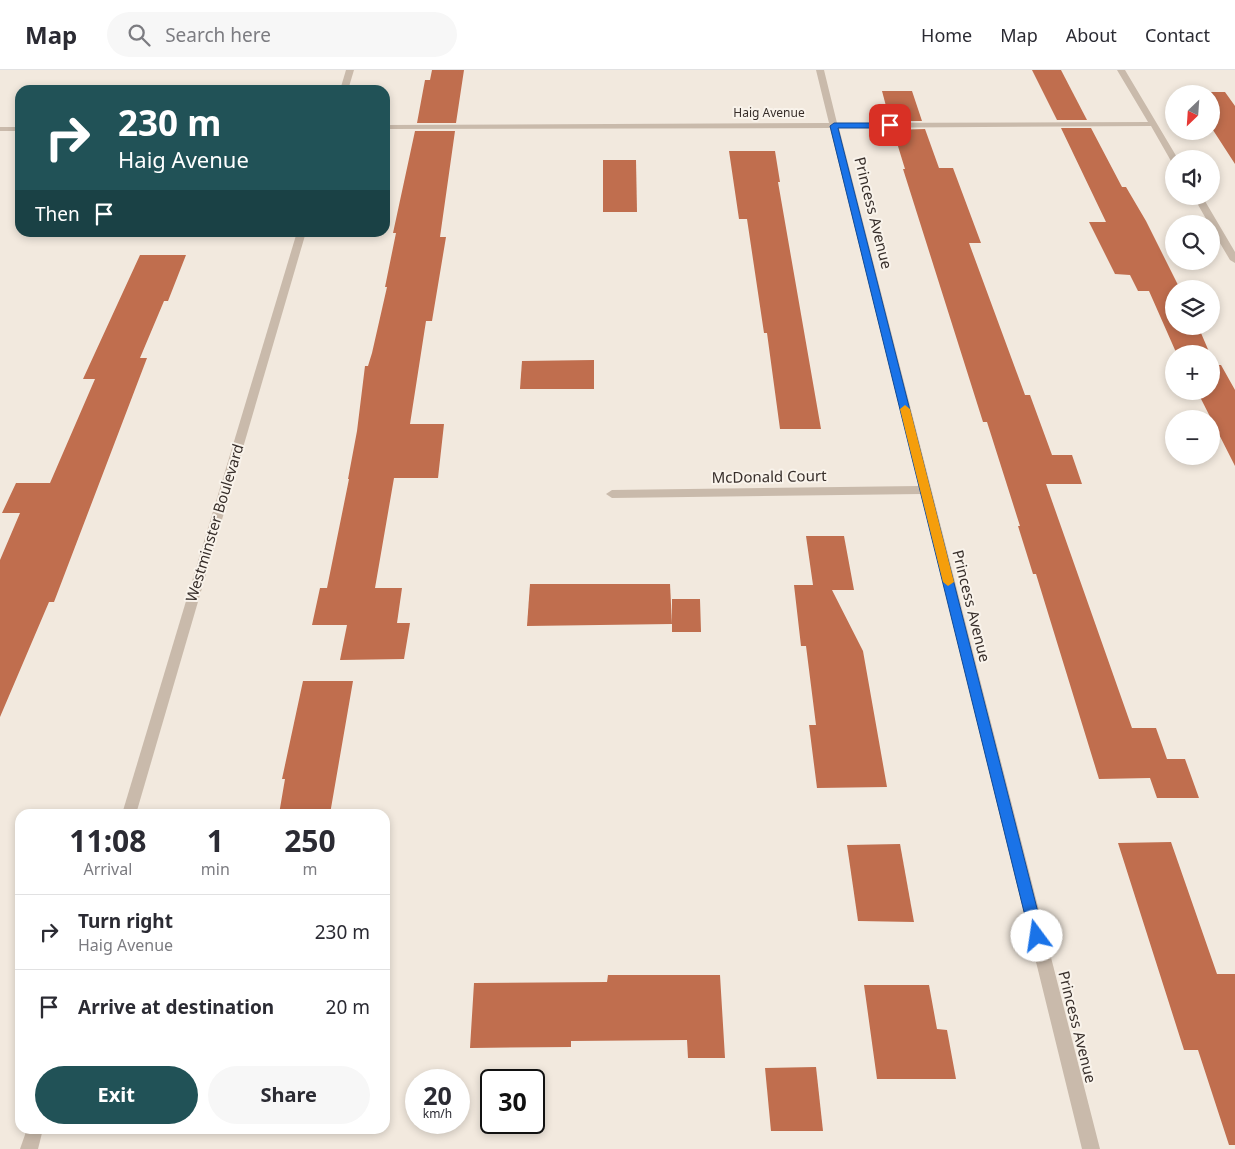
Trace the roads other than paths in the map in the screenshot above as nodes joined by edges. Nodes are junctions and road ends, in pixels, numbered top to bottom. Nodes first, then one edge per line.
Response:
1 (350, 70) edge
2 (820, 70) edge
3 (1121, 70) edge
4 (346, 85) edge
5 (1154, 124) junction
6 (834, 126) junction
7 (390, 127) edge
8 (0, 129) edge
9 (15, 129) edge
10 (1169, 150) edge
11 (1202, 205) edge
12 (301, 237) edge
13 (1235, 260) edge
14 (925, 490) junction
15 (612, 494) dead end
16 (130, 809) edge
17 (34, 1134) edge
18 (29, 1149) edge
19 (1091, 1149) edge

1 - 4 street
2 - 6 street, Princess Avenue
3 - 5 street
5 - 6 street, Haig Avenue
5 - 10 street
6 - 7 street, Haig Avenue
6 - 14 street, Princess Avenue
8 - 9 street
11 - 13 street
12 - 16 street, Westminster Boulevard
14 - 15 street, McDonald Court
14 - 19 street, Princess Avenue
17 - 18 street

